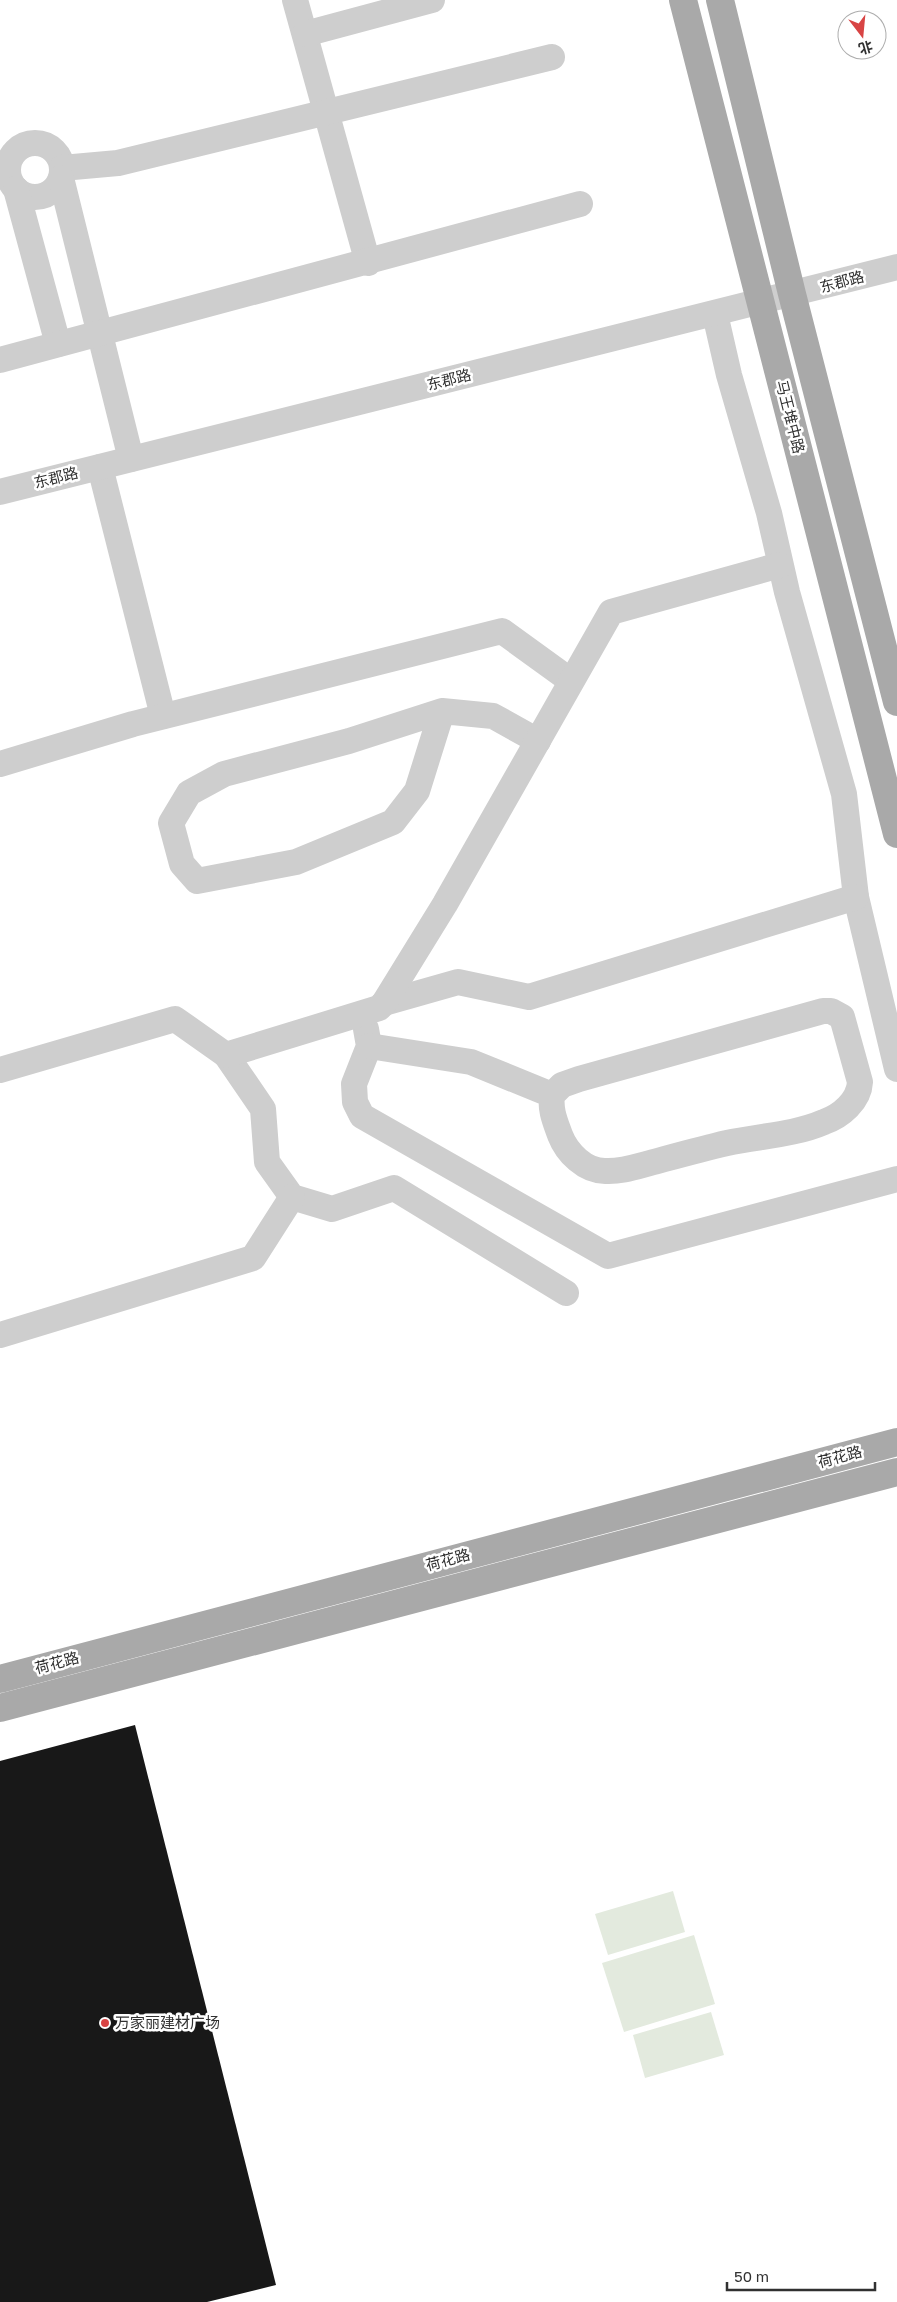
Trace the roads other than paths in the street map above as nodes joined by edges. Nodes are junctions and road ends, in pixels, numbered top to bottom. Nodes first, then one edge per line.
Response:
1 (295, 0) edge
2 (432, 0) edge
3 (683, 0) edge
4 (720, 0) edge
5 (304, 34) junction
6 (552, 56) dead end
7 (326, 112) junction
8 (62, 173) junction
9 (9, 185) edge
10 (580, 204) dead end
11 (368, 263) junction
12 (897, 267) edge
13 (792, 294) junction
14 (760, 303) junction
15 (715, 314) junction
16 (99, 333) junction
17 (58, 344) junction
18 (0, 360) edge
19 (131, 459) junction
20 (100, 467) junction
21 (0, 492) edge
22 (780, 565) junction
23 (571, 680) junction
24 (897, 702) edge
25 (442, 712) junction
26 (163, 716) junction
27 (538, 741) junction
28 (0, 764) edge
29 (897, 834) edge
30 (856, 897) junction
31 (374, 1008) junction
32 (369, 1046) junction
33 (226, 1054) junction
34 (897, 1069) edge
35 (0, 1070) edge
36 (552, 1095) junction
37 (897, 1179) edge
38 (292, 1197) junction
39 (566, 1293) dead end
40 (0, 1334) edge
41 (897, 1442) edge
42 (897, 1472) edge
43 (0, 1679) edge
44 (0, 1708) edge

1 - 5 street
2 - 5 street
3 - 14 main road, 马王堆中路
4 - 13 main road
5 - 7 street
6 - 7 street
7 - 8 street
7 - 11 street
8 - 9 street
8 - 9 street
8 - 16 street
9 - 17 street
10 - 11 street
11 - 16 street
12 - 13 street, 东郡路
13 - 14 street, 东郡路
13 - 24 main road
14 - 15 street, 东郡路
14 - 29 main road, 马王堆中路
15 - 19 street, 东郡路
15 - 22 street
16 - 17 street
16 - 19 street
17 - 18 street
19 - 20 street, 东郡路
20 - 21 street, 东郡路
20 - 26 street
22 - 23 street
22 - 30 street
23 - 26 street
23 - 27 street
25 - 25 street
25 - 27 street
26 - 28 street
27 - 31 street
30 - 31 street
30 - 34 street
31 - 32 street
31 - 33 street
32 - 36 street
32 - 37 street
33 - 35 street
33 - 38 street
36 - 36 street
38 - 39 street
38 - 40 street
41 - 43 main road, 荷花路
42 - 44 main road, 荷花路

